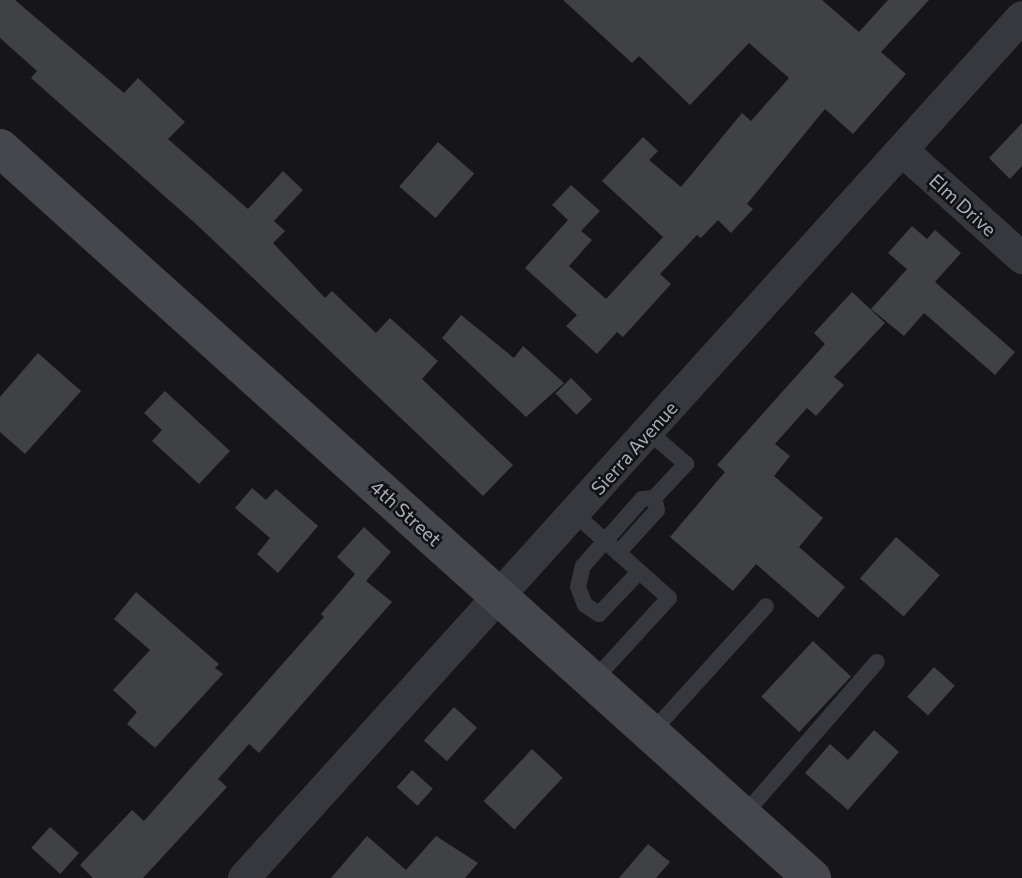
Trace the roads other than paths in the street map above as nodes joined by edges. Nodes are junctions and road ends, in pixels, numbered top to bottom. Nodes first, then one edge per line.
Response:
1 (1022, 17) edge
2 (0, 148) edge
3 (904, 152) junction
4 (1022, 258) edge
5 (649, 432) junction
6 (654, 498) junction
7 (575, 514) junction
8 (604, 540) junction
9 (618, 553) junction
10 (639, 572) junction
11 (500, 597) junction
12 (766, 606) dead end
13 (877, 662) dead end
14 (593, 681) junction
15 (651, 733) junction
16 (743, 816) junction
17 (244, 878) edge
18 (812, 878) edge

1 - 3 street, Sierra Avenue
2 - 11 street, 4th Street
3 - 4 street, Elm Drive
3 - 5 street, Sierra Avenue
5 - 6 lane
5 - 7 street, Sierra Avenue
6 - 8 lane
6 - 9 lane
7 - 8 lane
7 - 11 street, Sierra Avenue
8 - 9 lane
8 - 10 lane
9 - 10 lane
10 - 14 lane
11 - 14 street, 4th Street
11 - 17 street, Sierra Avenue
12 - 15 lane
13 - 16 lane
14 - 15 street, 4th Street
15 - 16 street, 4th Street
16 - 18 street, 4th Street

